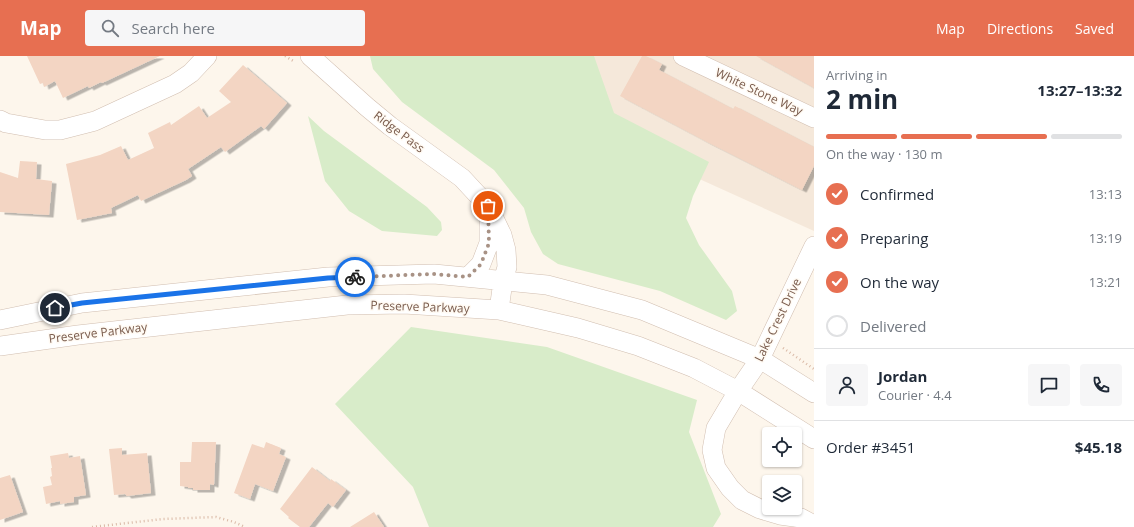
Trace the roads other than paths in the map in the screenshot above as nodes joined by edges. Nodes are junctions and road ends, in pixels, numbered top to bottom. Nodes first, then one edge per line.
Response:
1 (207, 56) edge
2 (310, 56) edge
3 (683, 56) edge
4 (814, 118) edge
5 (0, 120) edge
6 (488, 206) junction
7 (814, 246) edge
8 (468, 277) junction
9 (503, 281) junction
10 (498, 310) junction
11 (0, 320) edge
12 (0, 346) edge
13 (760, 359) junction
14 (738, 391) junction
15 (814, 392) edge
16 (814, 439) edge
17 (814, 525) edge

1 - 5 street
2 - 6 street, Ridge Pass
3 - 4 street, White Stone Way
6 - 8 street
6 - 9 street, Ridge Pass
7 - 13 street, Lake Crest Drive
8 - 9 street
8 - 11 street
9 - 10 street, Ridge Pass
9 - 13 street
10 - 12 street, Preserve Parkway
10 - 14 street, Preserve Parkway
13 - 14 street, Lake Crest Drive
13 - 15 street
14 - 16 street, Preserve Parkway
14 - 17 street, Lake Crest Drive

